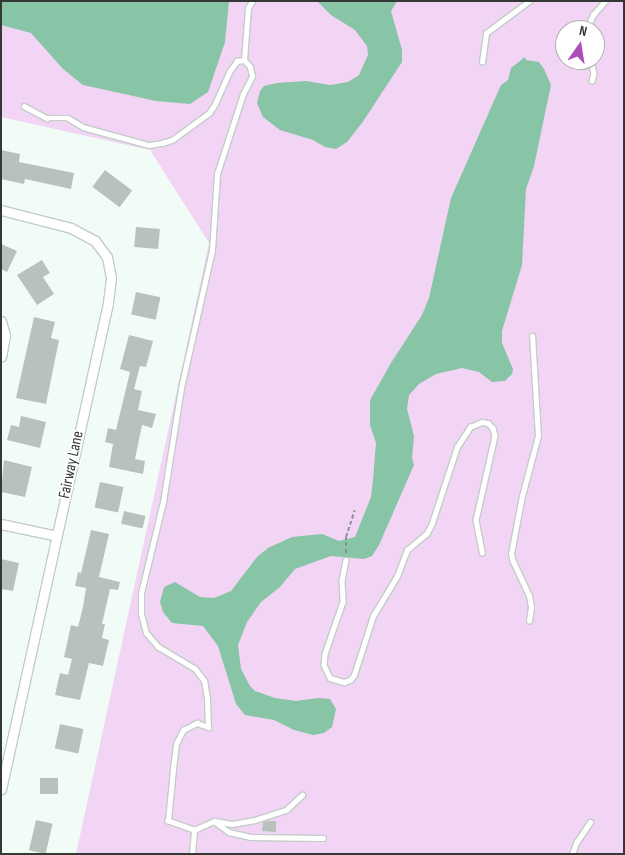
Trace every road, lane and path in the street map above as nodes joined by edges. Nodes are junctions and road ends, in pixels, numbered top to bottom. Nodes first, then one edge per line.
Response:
1 (252, 1) edge
2 (529, 1) edge
3 (605, 1) edge
4 (591, 20) edge
5 (244, 60) junction
6 (482, 62) dead end
7 (593, 70) edge
8 (592, 81) dead end
9 (24, 106) dead end
10 (1, 210) edge
11 (1, 321) edge
12 (532, 336) dead end
13 (1, 357) edge
14 (355, 510) dead end
15 (1, 524) edge
16 (57, 536) junction
17 (482, 552) dead end
18 (346, 560) joint
19 (529, 621) dead end
20 (1, 789) edge
21 (302, 795) dead end
22 (214, 821) junction
23 (590, 822) dead end
24 (194, 830) junction
25 (323, 838) dead end
26 (192, 854) edge
27 (572, 854) edge

1 - 5 lane
2 - 6 lane
3 - 4 lane
5 - 9 lane
5 - 24 lane
7 - 8 lane
10 - 16 street, Fairway Lane
11 - 13 street
12 - 19 lane
14 - 18 path
15 - 16 street
16 - 20 street, Fairway Lane
17 - 18 lane
21 - 22 lane
22 - 24 lane
22 - 25 lane
23 - 27 lane
24 - 26 lane

